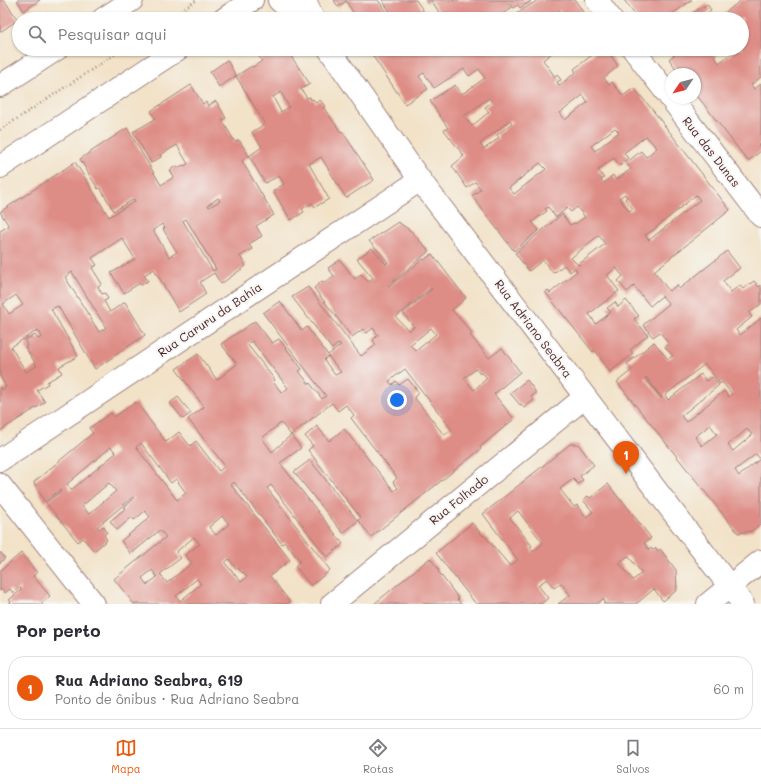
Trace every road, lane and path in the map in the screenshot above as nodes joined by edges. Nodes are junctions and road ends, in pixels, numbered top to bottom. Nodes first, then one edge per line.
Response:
1 (132, 0) edge
2 (197, 0) edge
3 (252, 0) edge
4 (278, 0) edge
5 (305, 0) edge
6 (597, 0) edge
7 (114, 12) edge
8 (179, 12) edge
9 (234, 12) edge
10 (292, 12) edge
11 (310, 12) edge
12 (606, 12) edge
13 (46, 56) edge
14 (112, 56) edge
15 (167, 56) edge
16 (334, 56) edge
17 (638, 56) edge
18 (0, 85) edge
19 (0, 130) edge
20 (0, 167) edge
21 (420, 180) junction
22 (761, 216) edge
23 (585, 397) junction
24 (0, 460) edge
25 (0, 485) edge
26 (761, 561) edge
27 (729, 586) junction
28 (94, 604) edge
29 (332, 604) edge
30 (708, 604) edge
31 (743, 604) edge

1 - 7 street
2 - 8 path
3 - 9 street
4 - 10 street
5 - 11 street
6 - 12 street
13 - 18 street
14 - 19 path
15 - 20 street
16 - 21 street, Rua Adriano Seabra
17 - 22 street, Rua das Dunas
21 - 23 street, Rua Adriano Seabra
21 - 24 street, Rua Caruru da Bahia
23 - 27 street, Rua Adriano Seabra
23 - 29 street, Rua Folhado
25 - 28 street
26 - 27 street
27 - 30 street
27 - 31 street, Rua Adriano Seabra

